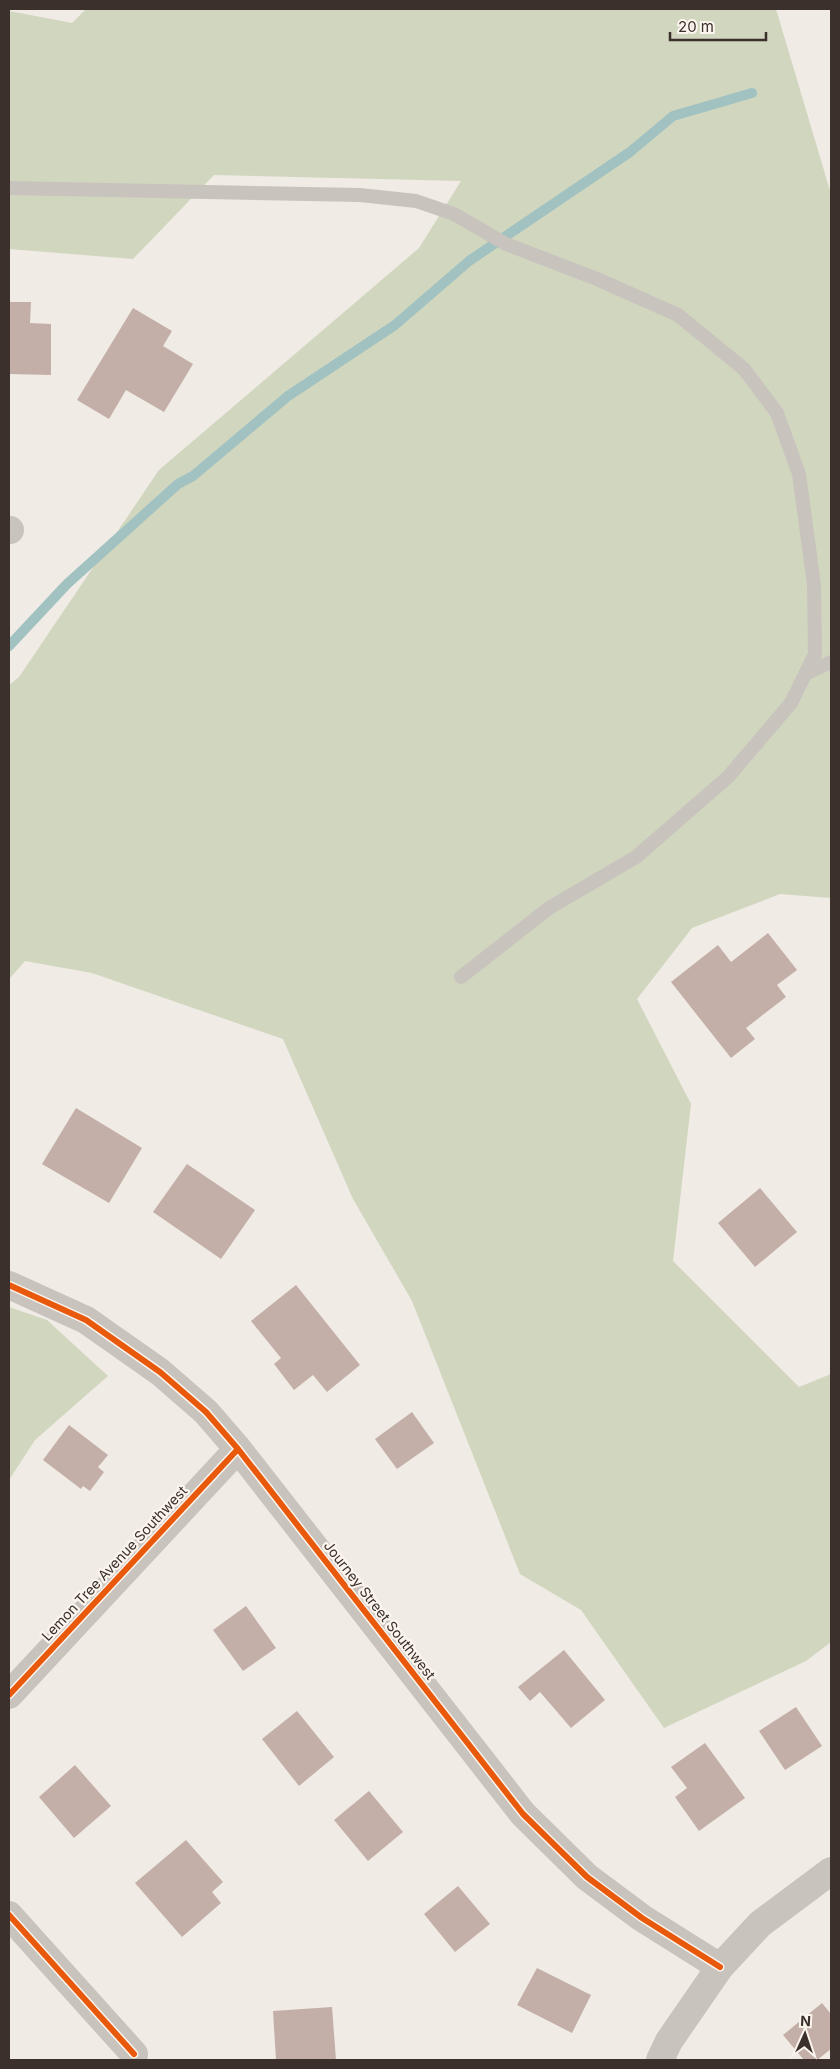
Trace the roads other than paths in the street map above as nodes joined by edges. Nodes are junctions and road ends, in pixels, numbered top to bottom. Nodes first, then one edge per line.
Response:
1 (9, 188) edge
2 (831, 662) edge
3 (805, 674) junction
4 (461, 977) dead end
5 (9, 1285) edge
6 (238, 1449) junction
7 (9, 1695) edge
8 (831, 1871) edge
9 (9, 1915) edge
10 (720, 1966) junction
11 (134, 2054) dead end
12 (660, 2060) edge

1 - 3 lane
2 - 3 lane
3 - 4 lane
5 - 6 street, Journey Street Southwest
6 - 7 street, Lemon Tree Avenue Southwest
6 - 10 street, Journey Street Southwest
8 - 10 street
9 - 11 street
10 - 12 street

